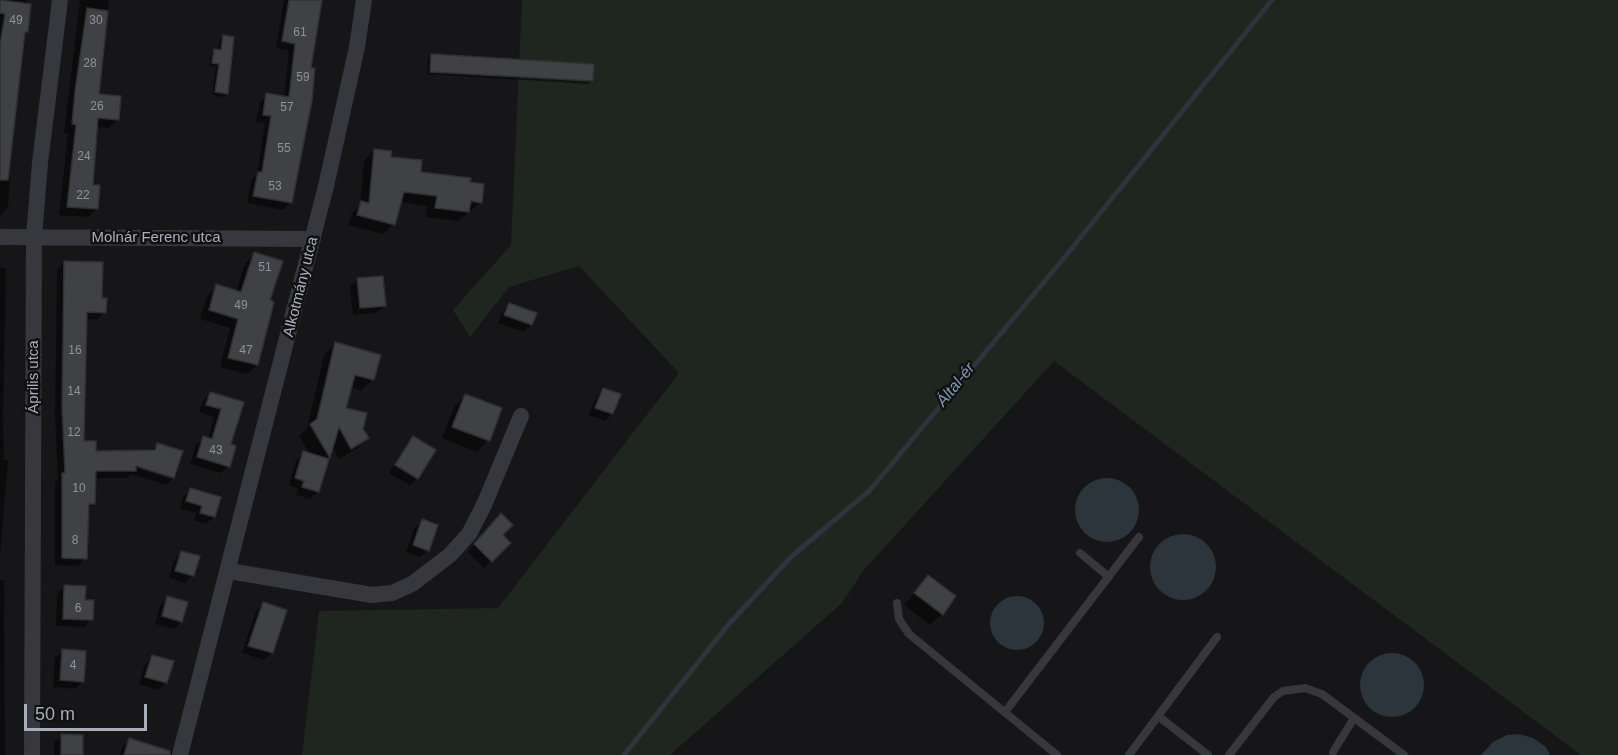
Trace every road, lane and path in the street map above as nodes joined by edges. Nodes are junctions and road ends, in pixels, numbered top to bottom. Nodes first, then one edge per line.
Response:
1 (60, 0) edge
2 (364, 0) edge
3 (0, 237) edge
4 (34, 237) junction
5 (313, 238) junction
6 (521, 416) dead end
7 (1139, 537) dead end
8 (1080, 553) dead end
9 (229, 571) junction
10 (1109, 577) junction
11 (897, 603) dead end
12 (1217, 637) dead end
13 (1005, 712) junction
14 (1158, 716) junction
15 (1354, 718) junction
16 (1333, 752) dead end
17 (32, 755) edge
18 (180, 755) edge
19 (1057, 755) edge
20 (1129, 755) edge
21 (1208, 755) edge
22 (1229, 755) edge
23 (1404, 755) edge

1 - 4 street, Április utca
2 - 5 street, Alkotmány utca
3 - 4 street, Molnár Ferenc utca
4 - 5 street, Molnár Ferenc utca
4 - 17 street, Április utca
5 - 9 street, Alkotmány utca
6 - 9 street
7 - 10 lane
8 - 10 lane
9 - 18 street, Alkotmány utca
10 - 13 lane
11 - 13 lane
12 - 14 lane
13 - 19 lane
14 - 20 lane
14 - 21 lane
15 - 16 lane
15 - 22 lane
15 - 23 lane

